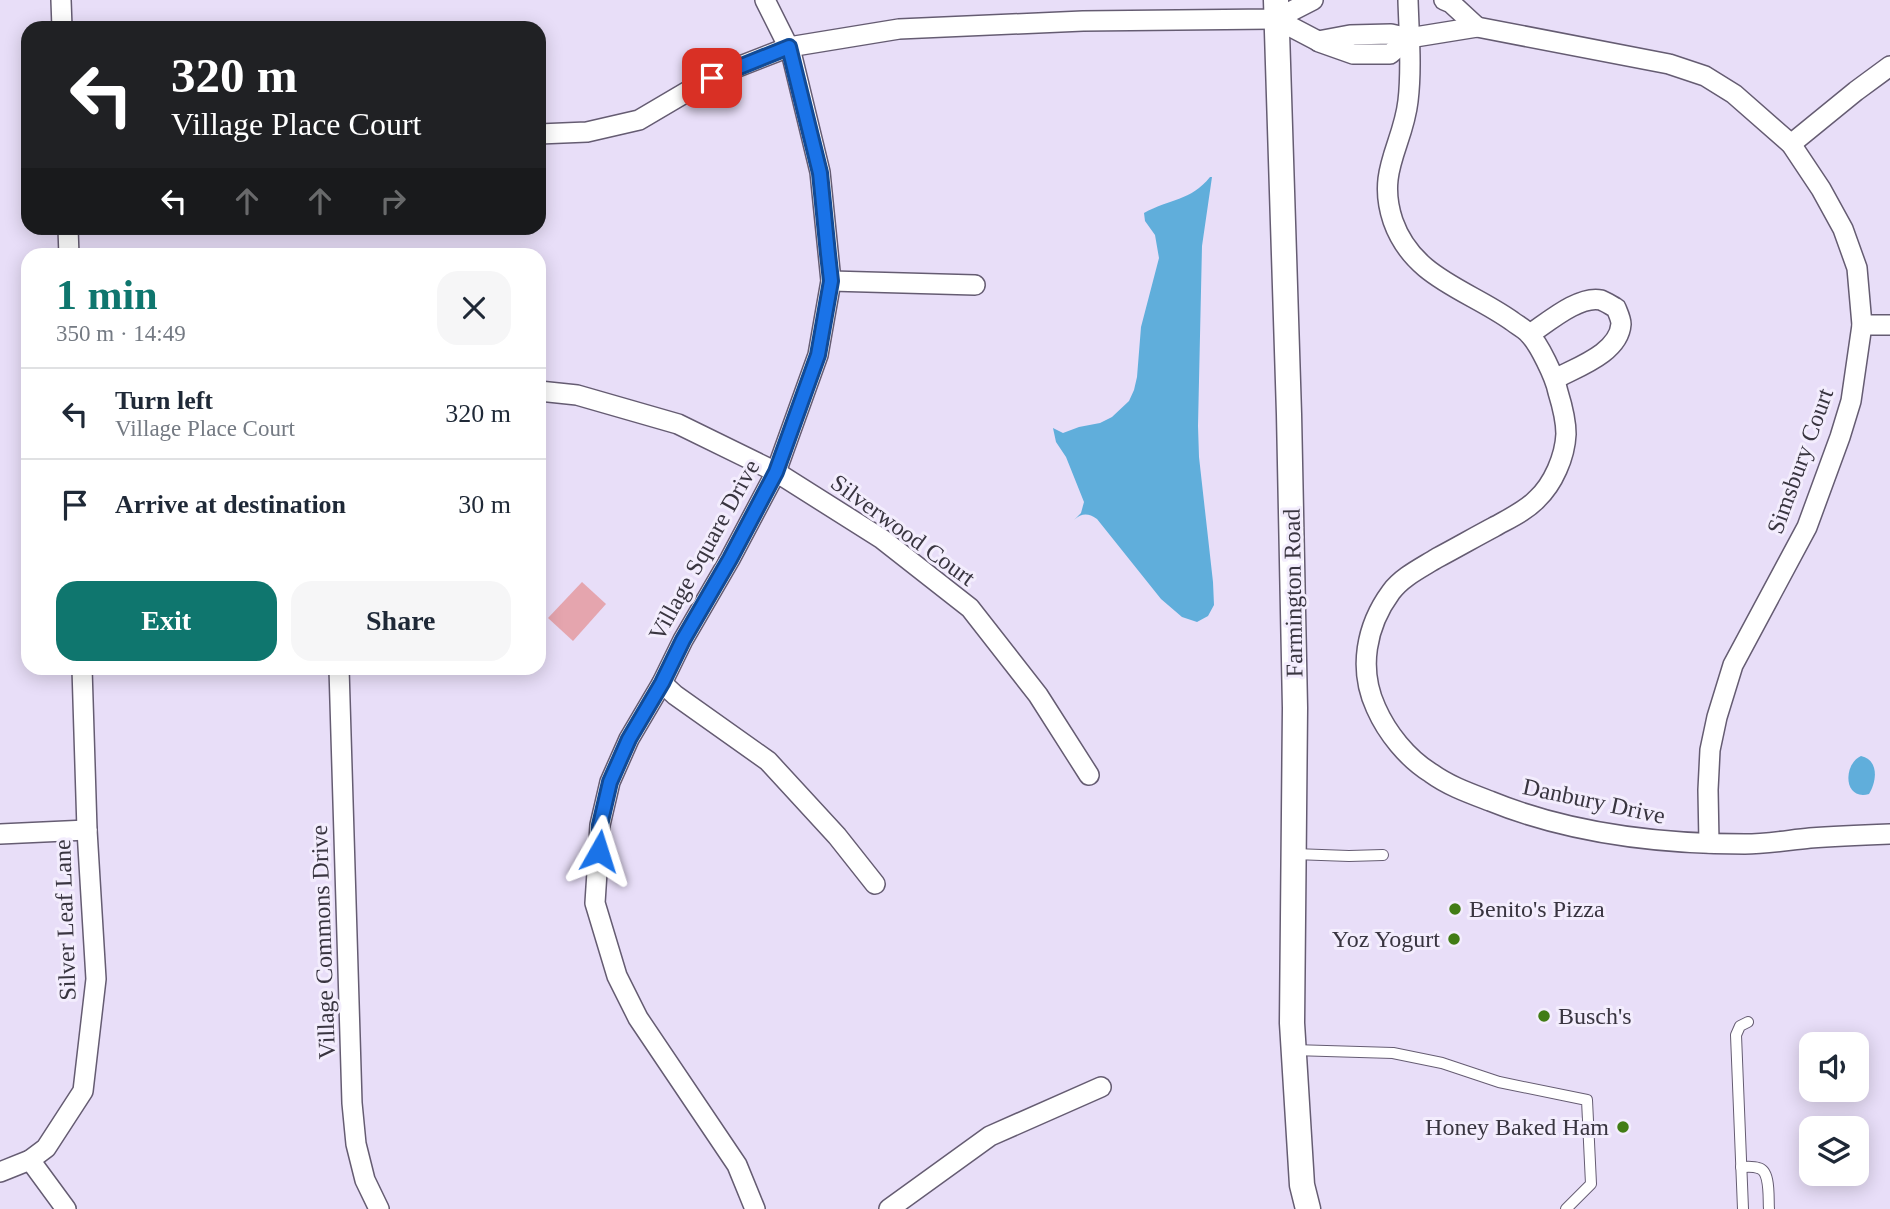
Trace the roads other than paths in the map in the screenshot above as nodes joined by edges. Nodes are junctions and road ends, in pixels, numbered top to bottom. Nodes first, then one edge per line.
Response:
1 (61, 0) edge
2 (765, 0) edge
3 (1313, 0) edge
4 (1408, 0) edge
5 (1444, 0) edge
6 (1276, 9) edge
7 (62, 21) edge
8 (1477, 27) junction
9 (1409, 38) junction
10 (789, 47) junction
11 (1890, 66) edge
12 (546, 134) edge
13 (1791, 144) junction
14 (831, 281) junction
15 (975, 285) dead end
16 (1862, 325) junction
17 (1890, 325) edge
18 (1530, 334) junction
19 (1555, 379) junction
20 (546, 392) edge
21 (776, 472) junction
22 (82, 675) edge
23 (339, 675) edge
24 (662, 683) junction
25 (1089, 775) dead end
26 (87, 831) junction
27 (0, 834) edge
28 (1890, 834) edge
29 (1709, 843) junction
30 (1293, 854) junction
31 (1383, 855) dead end
32 (876, 884) dead end
33 (1748, 1022) dead end
34 (1293, 1049) junction
35 (1101, 1087) dead end
36 (30, 1160) junction
37 (1741, 1167) junction
38 (0, 1172) edge
39 (1303, 1201) edge
40 (66, 1209) edge
41 (379, 1209) edge
42 (755, 1209) edge
43 (890, 1209) edge
44 (1566, 1209) edge
45 (1743, 1209) edge
46 (1769, 1209) edge

1 - 7 street
2 - 10 street, Village Square Drive
3 - 6 street
4 - 9 street, Danbury Drive
5 - 8 street
6 - 9 street, Simsbury Court
6 - 10 street
6 - 30 street, Farmington Road
8 - 9 street, Simsbury Court
8 - 13 street, Simsbury Court
9 - 18 street, Danbury Drive
10 - 12 street
10 - 14 street, Village Square Drive
11 - 13 street
13 - 16 street, Simsbury Court
14 - 15 street
14 - 21 street, Village Square Drive
16 - 17 street
16 - 29 street, Simsbury Court
18 - 19 street, Danbury Drive
18 - 19 street
19 - 29 street, Danbury Drive
20 - 21 street, Silverwood Court
21 - 24 street, Village Square Drive
21 - 25 street, Silverwood Court
22 - 26 street, Silver Leaf Lane
23 - 41 street, Village Commons Drive
24 - 32 street
24 - 42 street, Village Square Drive
26 - 27 street
26 - 36 street, Silver Leaf Lane
28 - 29 street, Danbury Drive
30 - 31 lane
30 - 34 street, Farmington Road
33 - 37 lane
34 - 39 street, Farmington Road
34 - 44 lane
35 - 43 street
36 - 38 street, Silver Leaf Lane
36 - 40 street
37 - 45 lane
37 - 46 lane

